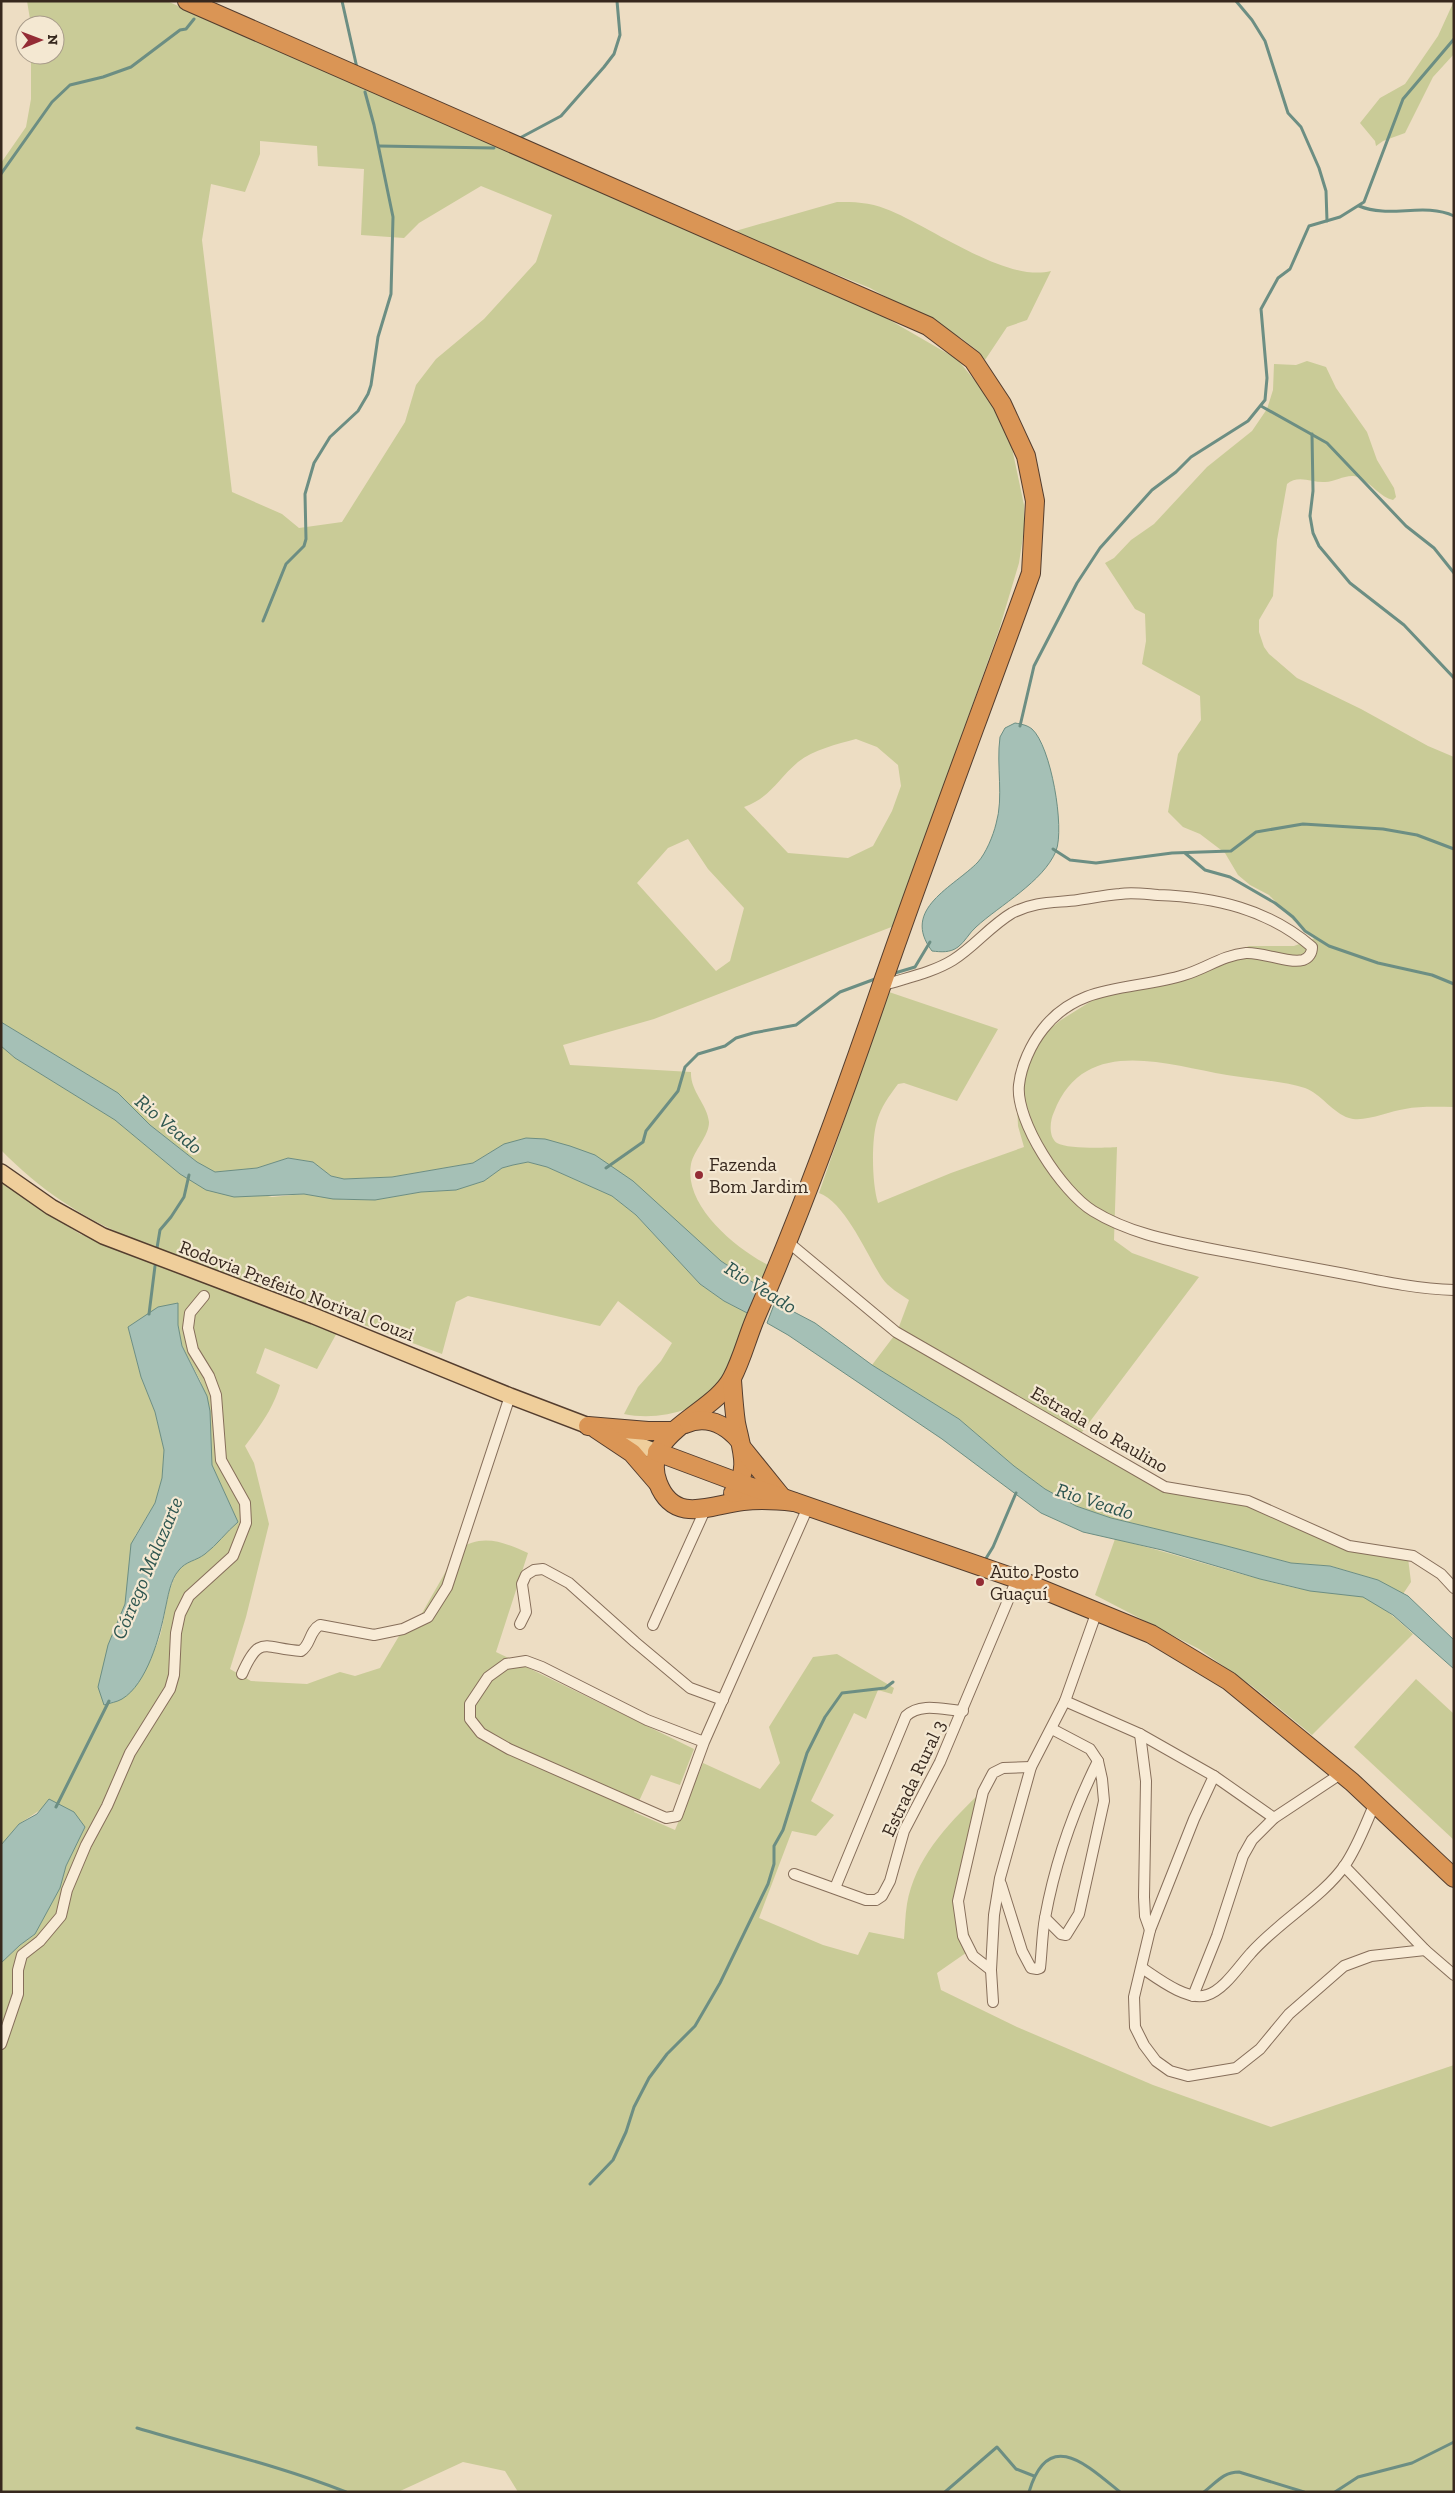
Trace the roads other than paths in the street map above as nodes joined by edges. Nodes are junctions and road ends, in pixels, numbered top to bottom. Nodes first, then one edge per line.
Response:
1 (187, 1) edge
2 (882, 986) junction
3 (1, 1172) edge
4 (788, 1242) junction
5 (1454, 1290) edge
6 (204, 1296) dead end
7 (732, 1380) junction
8 (510, 1396) junction
9 (592, 1428) junction
10 (677, 1429) junction
11 (741, 1445) junction
12 (657, 1452) junction
13 (657, 1482) junction
14 (740, 1483) junction
15 (795, 1502) junction
16 (708, 1510) junction
17 (1017, 1579) junction
18 (1454, 1588) edge
19 (1098, 1611) junction
20 (520, 1624) dead end
21 (653, 1625) dead end
22 (242, 1674) dead end
23 (723, 1700) junction
24 (1065, 1701) junction
25 (963, 1711) junction
26 (1052, 1729) junction
27 (1140, 1734) junction
28 (704, 1742) junction
29 (1098, 1761) junction
30 (1032, 1768) junction
31 (1342, 1773) junction
32 (1214, 1776) junction
33 (1375, 1803) junction
34 (1274, 1818) junction
35 (1344, 1866) junction
36 (794, 1874) dead end
37 (1000, 1878) junction
38 (1454, 1878) edge
39 (835, 1888) junction
40 (1045, 1918) junction
41 (1150, 1930) junction
42 (1426, 1950) junction
43 (1142, 1968) junction
44 (991, 1970) junction
45 (1454, 1975) edge
46 (1193, 1996) junction
47 (993, 2002) dead end
48 (1, 2044) edge

1 - 2 highway
2 - 4 highway
2 - 5 street
3 - 8 main road, Rodovia Prefeito Norival Couzi
4 - 7 highway
4 - 18 street, Estrada do Raulino
6 - 48 street
7 - 10 highway
7 - 11 highway
8 - 9 main road, Rodovia Prefeito Norival Couzi
8 - 22 street
9 - 10 highway
9 - 12 main road, Rodovia Prefeito Norival Couzi
9 - 13 highway
10 - 11 highway
10 - 12 highway
11 - 14 highway
11 - 15 highway
12 - 13 highway
12 - 14 highway
13 - 16 highway
14 - 15 highway
14 - 16 highway
15 - 16 highway
15 - 17 highway
15 - 23 street
16 - 21 street
17 - 19 highway
17 - 25 street, Estrada Rural 3
19 - 24 street
19 - 31 highway
20 - 23 street
23 - 28 street
24 - 26 street
24 - 27 street
25 - 39 street, Estrada Rural 3
25 - 39 street, Estrada Rural 3
26 - 29 street
26 - 30 street
27 - 32 street
27 - 41 street
28 - 28 street
29 - 40 street
29 - 40 street
30 - 37 street
30 - 44 street
31 - 33 highway
31 - 34 street
32 - 34 street
32 - 41 street
33 - 35 street
33 - 38 highway
34 - 46 street
35 - 42 street
35 - 46 street
36 - 39 street, Estrada Rural 3
37 - 40 street
37 - 44 street
41 - 43 street
42 - 43 street
42 - 45 street
43 - 46 street
44 - 47 street

